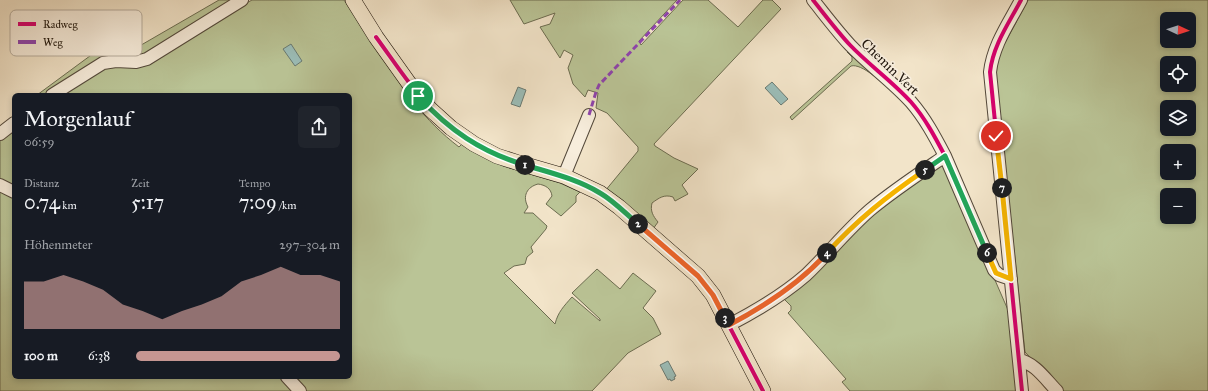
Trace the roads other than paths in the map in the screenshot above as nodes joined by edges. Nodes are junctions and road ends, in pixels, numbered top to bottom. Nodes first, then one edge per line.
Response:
1 (242, 0) edge
2 (353, 0) edge
3 (813, 0) edge
4 (1021, 0) edge
5 (55, 93) edge
6 (589, 115) dead end
7 (12, 125) edge
8 (0, 134) edge
9 (945, 156) junction
10 (564, 176) junction
11 (0, 185) edge
12 (12, 191) edge
13 (1011, 279) junction
14 (729, 325) junction
15 (1018, 360) junction
16 (289, 379) edge
17 (300, 391) edge
18 (763, 391) edge
19 (1022, 391) edge
20 (1057, 391) edge

1 - 5 street
2 - 10 main road
3 - 9 street, Chemin Vert
4 - 13 street
6 - 10 street
7 - 8 street
9 - 13 street, Chemin Vert
9 - 14 street
10 - 14 main road
11 - 12 street
13 - 15 street
14 - 18 main road
15 - 19 street
15 - 20 street
16 - 17 street

